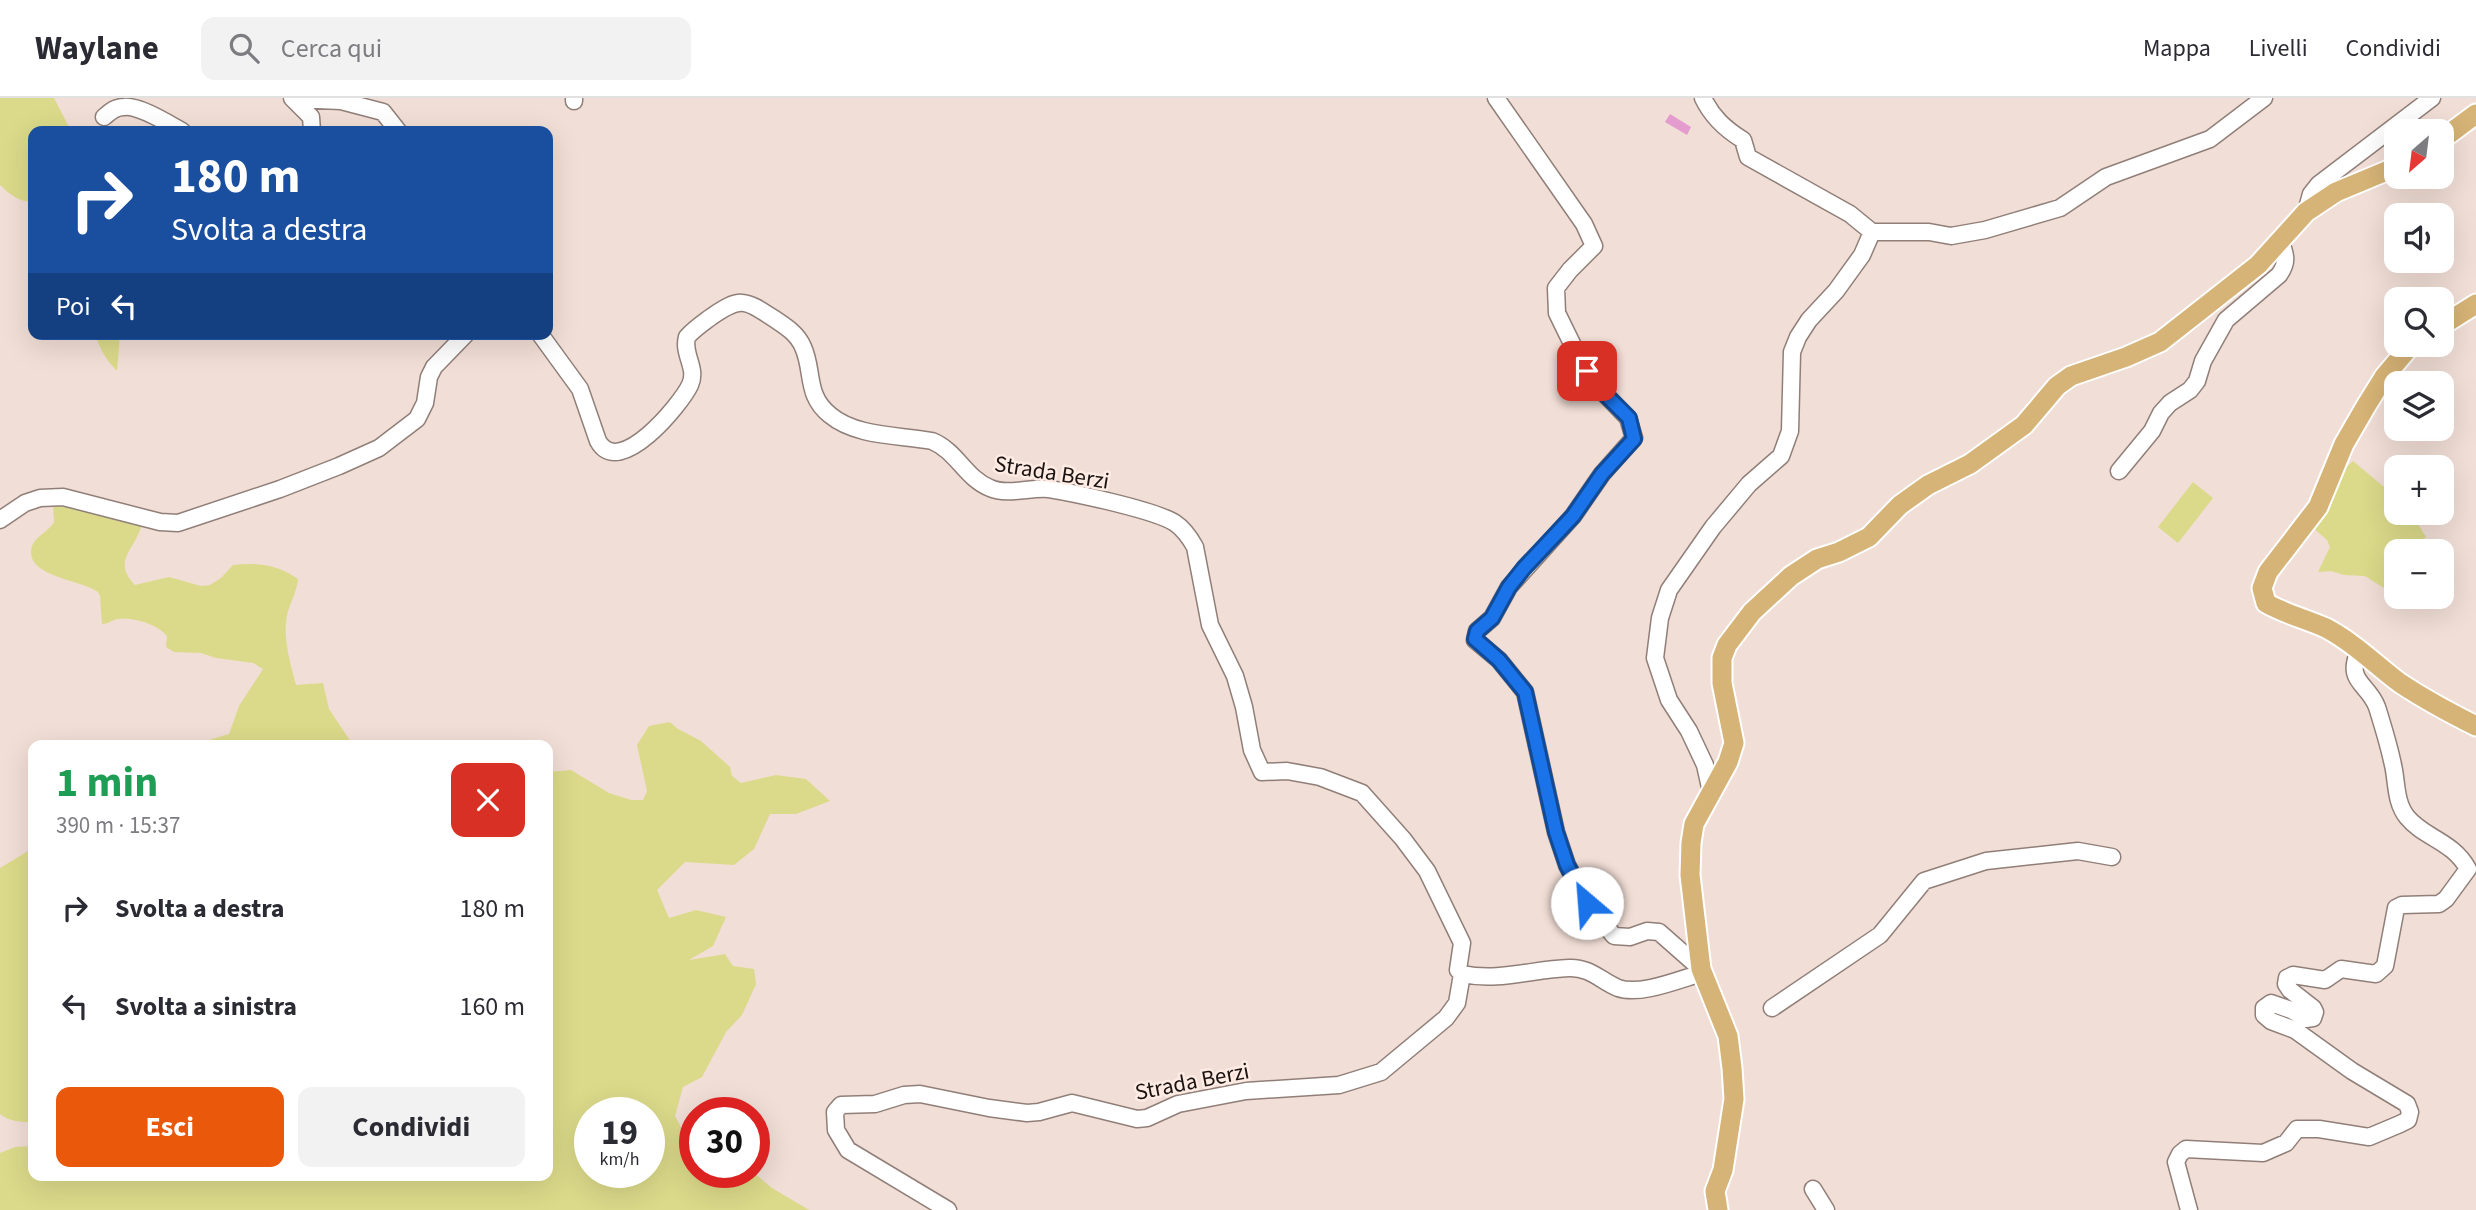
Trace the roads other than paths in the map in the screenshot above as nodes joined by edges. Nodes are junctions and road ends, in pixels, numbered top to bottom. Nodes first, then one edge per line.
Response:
1 (1496, 98) edge
2 (1703, 98) edge
3 (2263, 98) edge
4 (2432, 98) edge
5 (293, 99) edge
6 (2476, 114) edge
7 (104, 117) dead end
8 (173, 126) edge
9 (312, 126) edge
10 (394, 126) edge
11 (2454, 130) edge
12 (2384, 172) edge
13 (2306, 212) junction
14 (1872, 232) junction
15 (2281, 242) junction
16 (2476, 304) edge
17 (2454, 318) edge
18 (460, 340) edge
19 (545, 340) edge
20 (2401, 357) edge
21 (2119, 471) dead end
22 (0, 520) edge
23 (2359, 651) junction
24 (2476, 726) edge
25 (1711, 792) junction
26 (2112, 857) dead end
27 (1702, 971) junction
28 (1462, 974) junction
29 (1772, 1008) dead end
30 (1813, 1189) dead end
31 (947, 1210) edge
32 (1718, 1210) edge
33 (1826, 1210) edge
34 (2189, 1210) edge

1 - 27 street
2 - 14 street
3 - 14 street
4 - 13 street
5 - 9 street
5 - 10 street
6 - 11 main road
7 - 8 street
12 - 13 main road
13 - 15 main road
14 - 25 street
15 - 21 street
15 - 25 main road
16 - 17 main road
18 - 22 street
19 - 28 street, Strada Berzi
20 - 23 main road
23 - 24 main road
23 - 34 street
25 - 27 main road
26 - 29 street
27 - 28 street
27 - 32 main road
28 - 31 street, Strada Berzi
30 - 33 street

